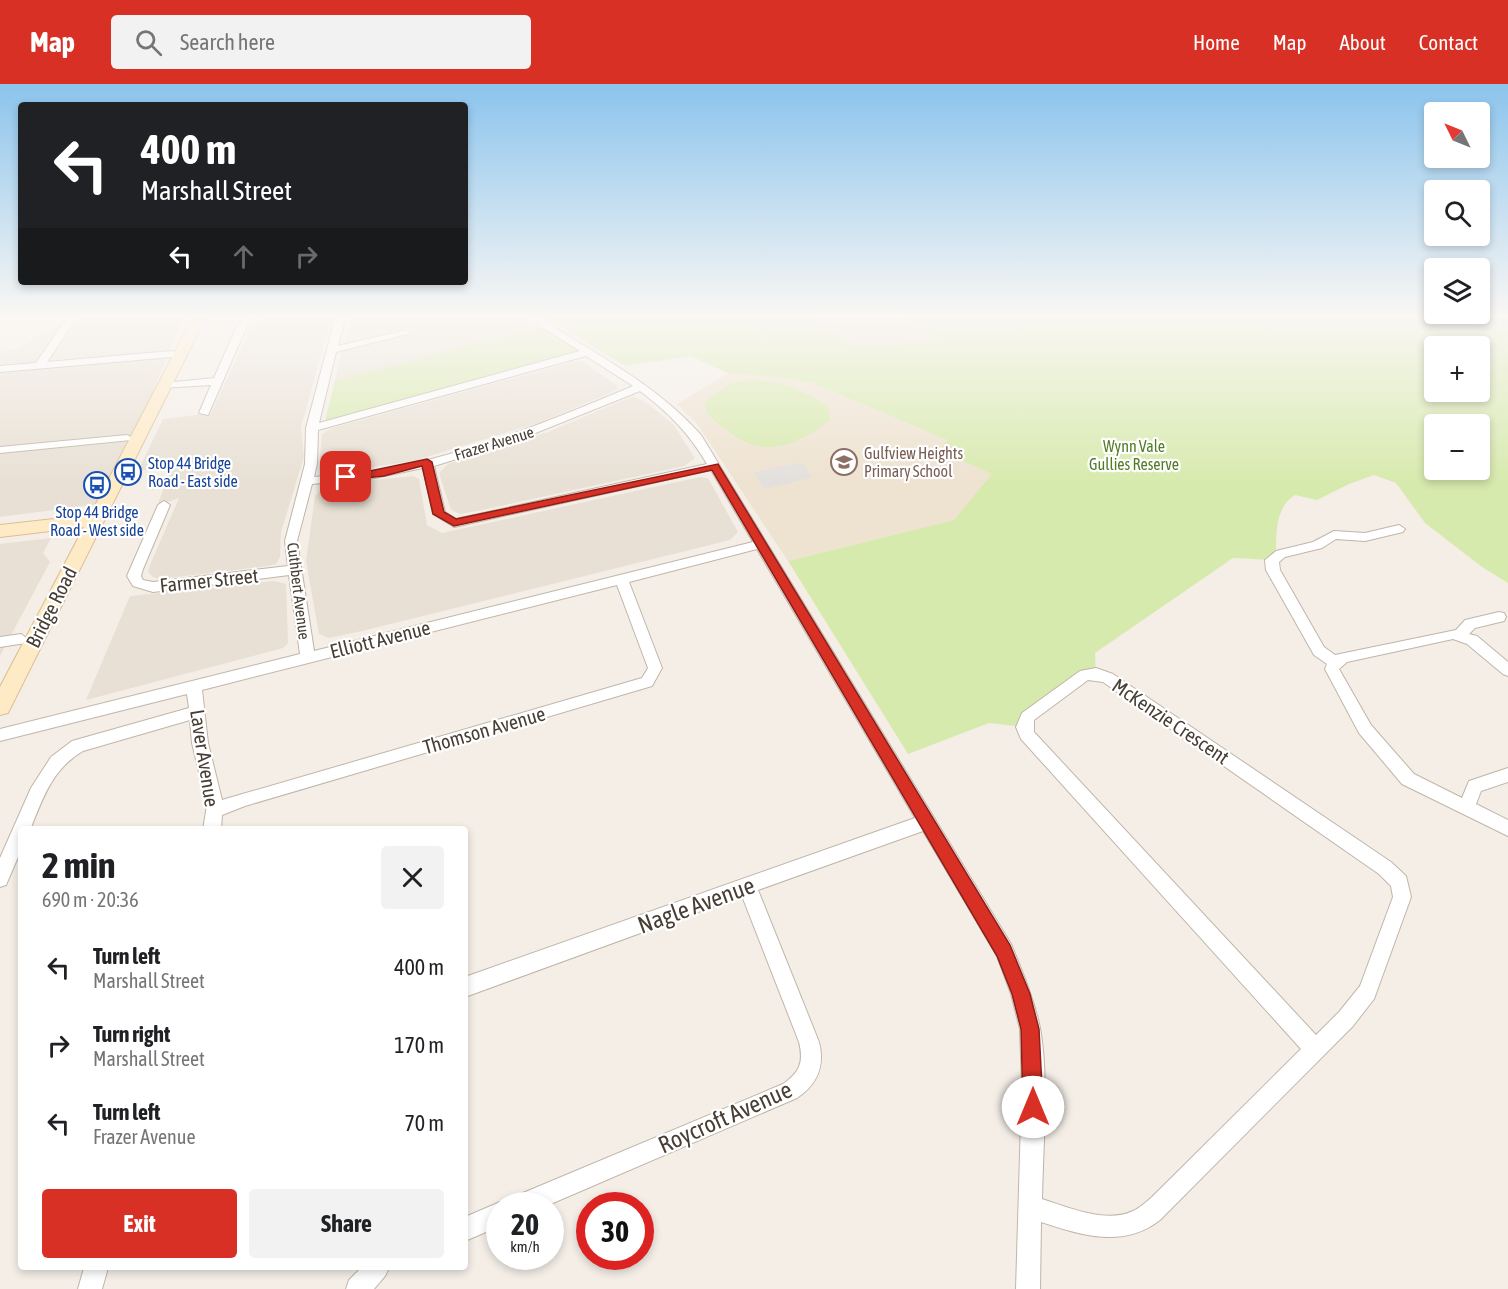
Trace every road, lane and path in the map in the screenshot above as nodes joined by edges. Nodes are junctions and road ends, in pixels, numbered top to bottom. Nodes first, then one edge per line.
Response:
1 (167, 371) edge
2 (170, 371) edge
3 (221, 371) edge
4 (327, 371) edge
5 (519, 371) edge
6 (614, 371) edge
7 (216, 381) junction
8 (165, 386) junction
9 (639, 387) junction
10 (204, 413) dead end
11 (312, 428) junction
12 (133, 437) junction
13 (0, 450) edge
14 (427, 462) junction
15 (715, 466) junction
16 (307, 481) junction
17 (164, 505) dead end
18 (90, 520) junction
19 (1399, 529) dead end
20 (0, 531) edge
21 (761, 544) junction
22 (295, 570) junction
23 (621, 579) junction
24 (1499, 617) dead end
25 (1460, 635) junction
26 (28, 639) junction
27 (0, 642) edge
28 (308, 657) junction
29 (1335, 662) junction
30 (1508, 670) edge
31 (0, 681) edge
32 (194, 686) junction
33 (0, 707) edge
34 (197, 712) junction
35 (0, 735) edge
36 (1508, 775) edge
37 (1467, 809) junction
38 (214, 811) junction
39 (926, 822) junction
40 (23, 826) edge
41 (213, 826) edge
42 (1508, 828) edge
43 (18, 837) edge
44 (0, 879) edge
45 (747, 886) junction
46 (468, 986) edge
47 (1315, 1049) junction
48 (552, 1192) edge
49 (1030, 1207) junction
50 (486, 1220) edge
51 (468, 1228) edge
52 (95, 1270) edge
53 (375, 1270) edge
54 (90, 1289) edge
55 (358, 1289) edge
56 (1028, 1289) edge

1 - 12 main road, Bridge Road
2 - 8 main road, Bridge Road
3 - 7 street
4 - 11 street, Cuthbert Avenue
5 - 11 street
6 - 9 street
7 - 8 street
7 - 10 street
8 - 12 main road, Bridge Road
9 - 14 street, Frazer Avenue
9 - 15 street
11 - 16 street, Cuthbert Avenue
12 - 13 street
12 - 18 main road, Bridge Road
14 - 15 street
14 - 16 street, Frazer Avenue
15 - 21 street
16 - 22 street, Cuthbert Avenue
17 - 22 street, Farmer Street
18 - 20 main road
18 - 26 main road, Bridge Road
19 - 29 street
21 - 23 street, Elliott Avenue
21 - 39 street
22 - 28 street, Cuthbert Avenue
23 - 28 street, Elliott Avenue
23 - 38 street, Thomson Avenue
24 - 25 street
25 - 29 street
25 - 30 street
26 - 27 street
26 - 31 main road, Bridge Road
26 - 33 main road, Bridge Road
28 - 32 street, Elliott Avenue
29 - 37 street
32 - 34 street, Laver Avenue
32 - 35 street, Elliott Avenue
34 - 38 street, Laver Avenue
34 - 40 street
36 - 37 street
37 - 42 street
38 - 41 street, Laver Avenue
39 - 45 street, Nagle Avenue
39 - 49 street
43 - 44 street
45 - 46 street, Nagle Avenue
45 - 48 street, Roycroft Avenue
47 - 47 street, McKenzie Crescent
47 - 49 street, McKenzie Crescent
49 - 56 street
50 - 51 street
52 - 54 street
53 - 55 street

